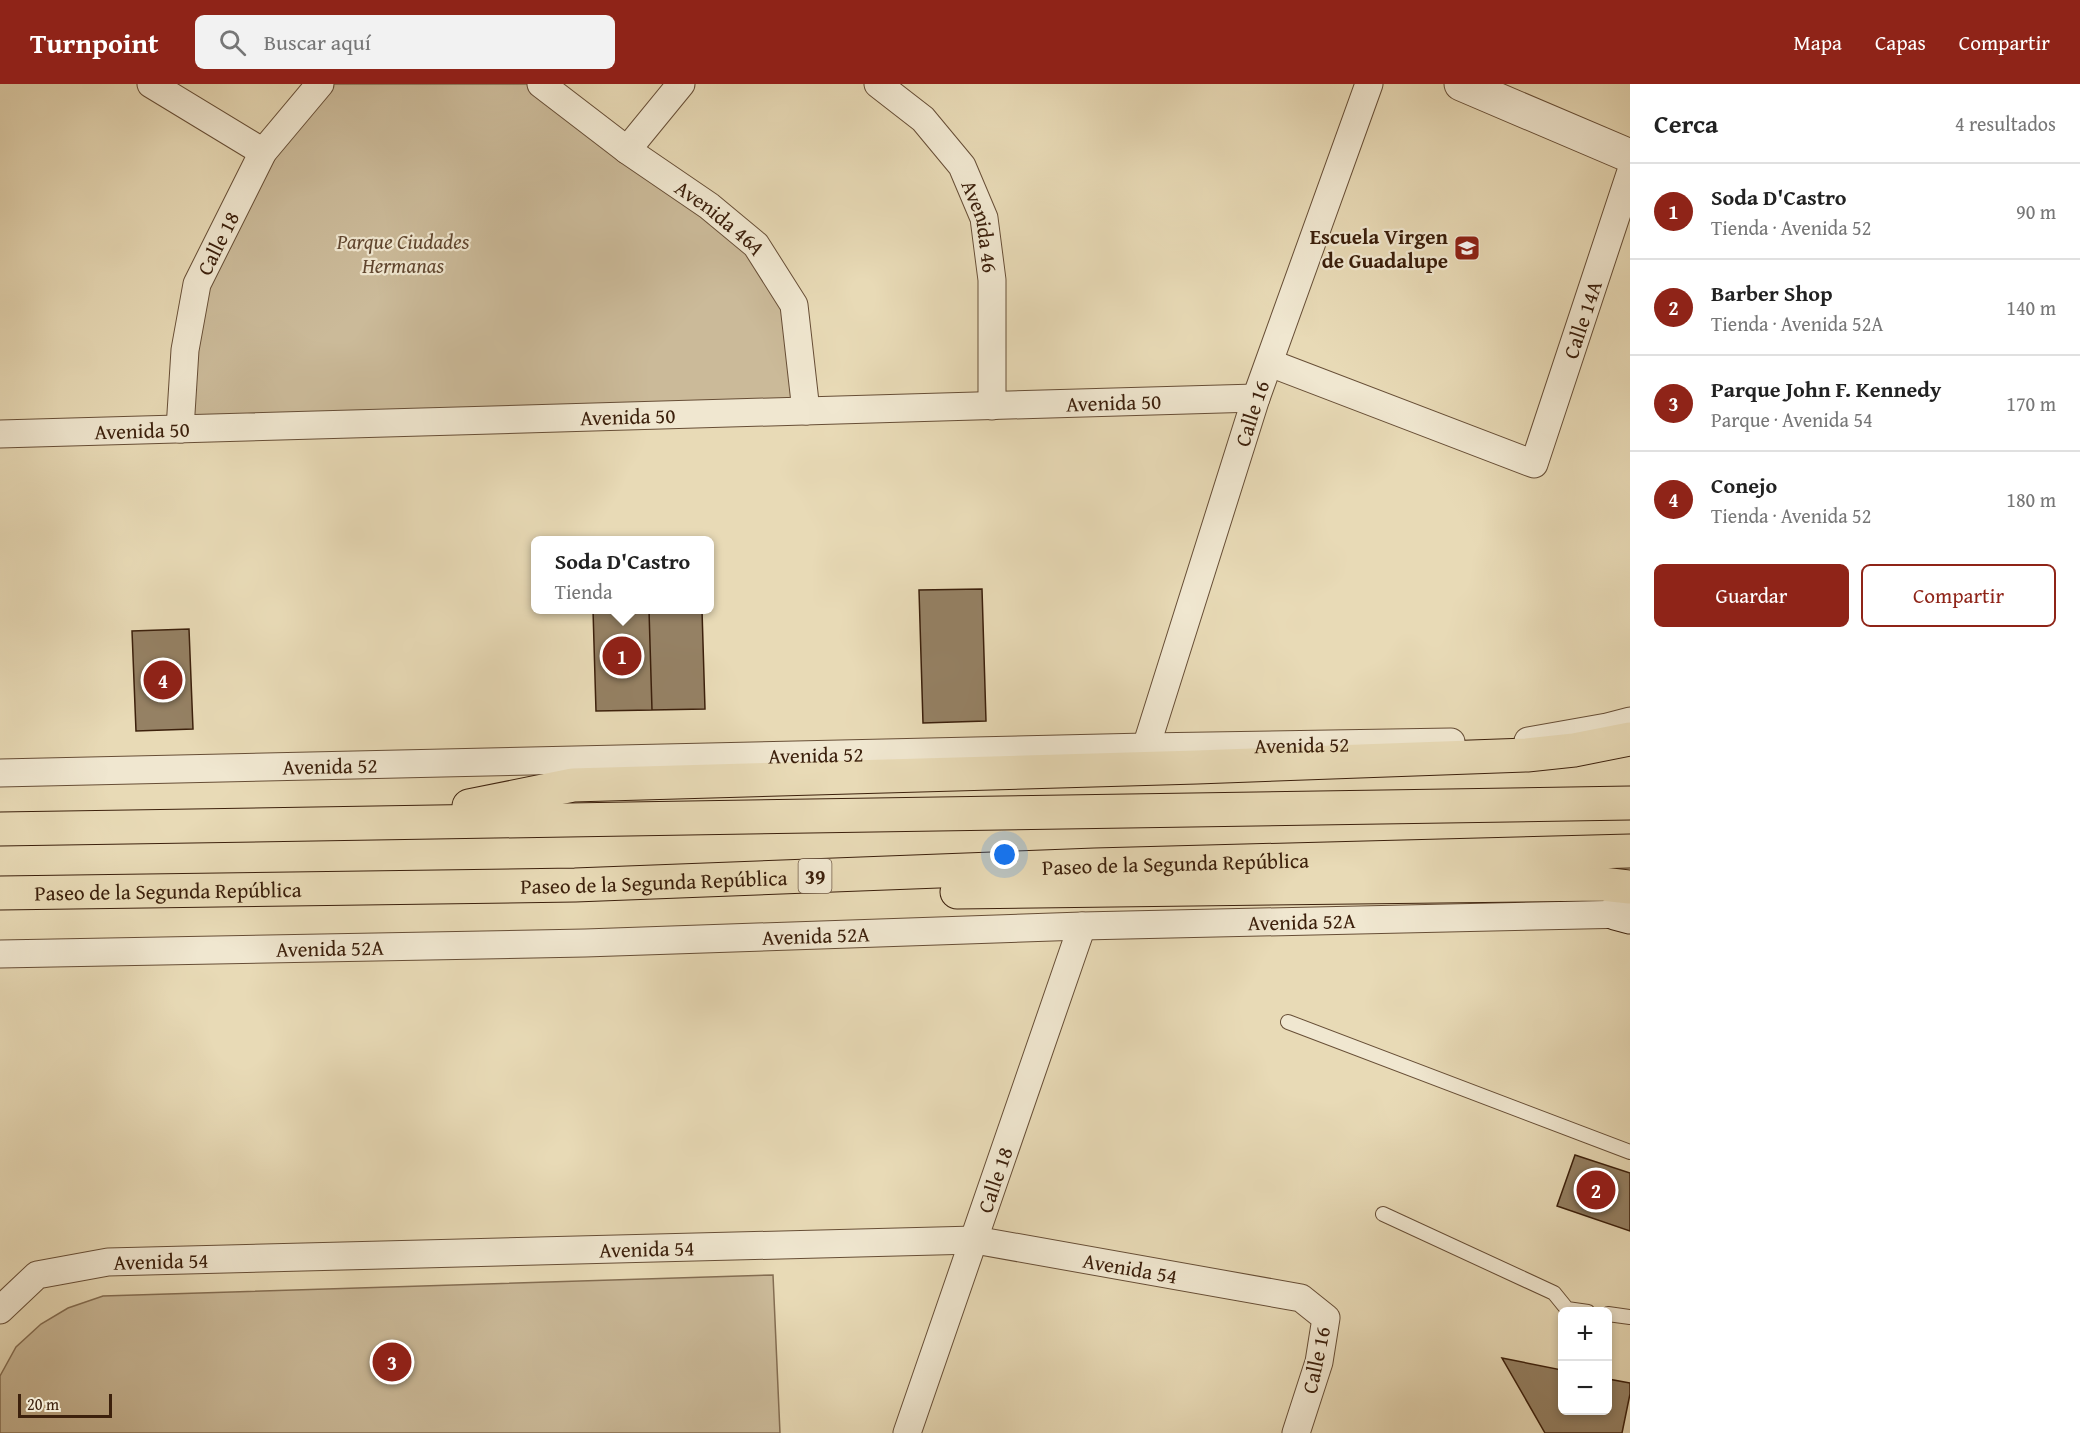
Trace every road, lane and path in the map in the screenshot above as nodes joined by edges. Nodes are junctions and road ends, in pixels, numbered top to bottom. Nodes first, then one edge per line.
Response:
1 (151, 84) edge
2 (320, 84) edge
3 (541, 84) edge
4 (681, 84) edge
5 (878, 84) edge
6 (1369, 84) edge
7 (1461, 84) edge
8 (627, 150) junction
9 (264, 152) junction
10 (1630, 156) edge
11 (1630, 174) edge
12 (1270, 363) junction
13 (1256, 398) junction
14 (992, 406) junction
15 (806, 411) junction
16 (180, 429) junction
17 (0, 434) edge
18 (1630, 721) edge
19 (1630, 739) edge
20 (1146, 747) junction
21 (0, 773) edge
22 (1630, 803) edge
23 (392, 822) junction
24 (0, 830) edge
25 (1630, 851) edge
26 (574, 885) junction
27 (0, 893) edge
28 (1626, 908) edge
29 (1082, 926) junction
30 (0, 954) edge
31 (1288, 1022) dead end
32 (1630, 1152) edge
33 (1383, 1214) dead end
34 (975, 1240) junction
35 (1301, 1298) joint
36 (1565, 1307) edge
37 (0, 1310) edge
38 (1612, 1315) edge
39 (1630, 1317) edge
40 (907, 1433) edge
41 (1296, 1433) edge

1 - 9 street
2 - 9 street, Calle 18
3 - 8 street, Avenida 46A
4 - 8 street
5 - 14 street, Avenida 46
6 - 12 street, Calle 16
7 - 10 street
8 - 15 street, Avenida 46A
9 - 16 street, Calle 18
11 - 12 street, Calle 14A
12 - 13 street, Calle 16
13 - 14 street, Avenida 50
13 - 20 street, Calle 16
14 - 15 street, Avenida 50
15 - 16 street, Avenida 50
16 - 17 street, Avenida 50
18 - 20 street, Avenida 52
19 - 23 highway
20 - 21 street, Avenida 52
22 - 23 highway
23 - 24 highway
25 - 26 highway, Paseo de la Segunda República / 39
26 - 27 highway, Paseo de la Segunda República / 39
26 - 28 highway
28 - 29 street, Avenida 52A
29 - 30 street, Avenida 52A
29 - 34 street, Calle 18
31 - 32 lane
33 - 36 lane
34 - 35 street, Avenida 54
34 - 37 street, Avenida 54
34 - 40 street, Calle 18
35 - 41 street, Calle 16
38 - 39 lane

